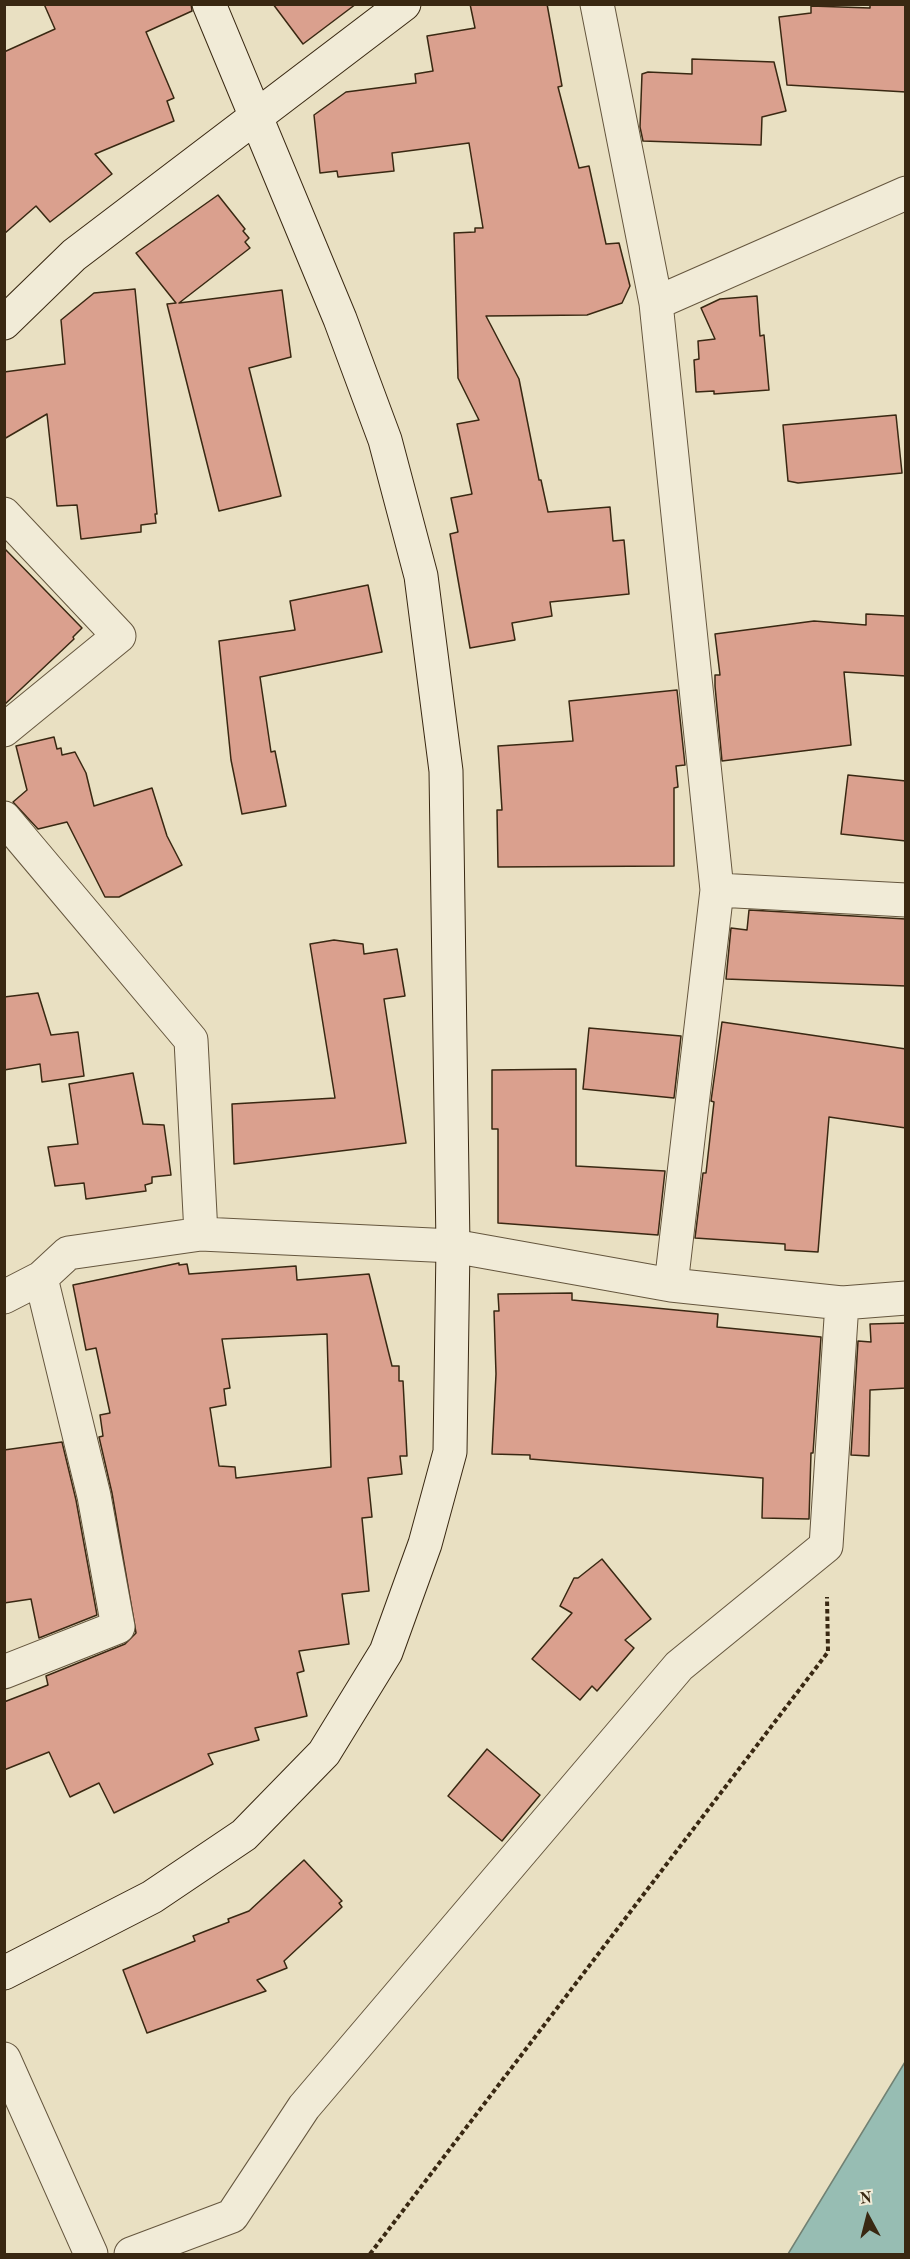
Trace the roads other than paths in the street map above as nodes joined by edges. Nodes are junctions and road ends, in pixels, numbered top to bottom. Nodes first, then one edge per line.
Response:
1 (209, 4) edge
2 (404, 4) edge
3 (597, 4) edge
4 (256, 118) junction
5 (906, 193) edge
6 (656, 303) junction
7 (4, 323) edge
8 (4, 514) edge
9 (4, 730) edge
10 (4, 818) edge
11 (717, 890) junction
12 (906, 900) edge
13 (201, 1233) junction
14 (453, 1246) junction
15 (41, 1278) junction
16 (670, 1285) junction
17 (4, 1297) edge
18 (906, 1298) edge
19 (842, 1303) junction
20 (4, 1672) edge
21 (4, 1973) edge
22 (4, 2059) edge
23 (91, 2254) edge
24 (132, 2254) edge

1 - 4 street
2 - 4 street
3 - 6 street
4 - 7 street
4 - 14 street
5 - 6 street
6 - 11 street
8 - 9 street
10 - 13 street
11 - 12 street
11 - 16 street
13 - 14 street
13 - 15 street
14 - 16 street
14 - 21 street
15 - 17 street
15 - 20 street
16 - 19 street
18 - 19 street
19 - 24 street
22 - 23 street

